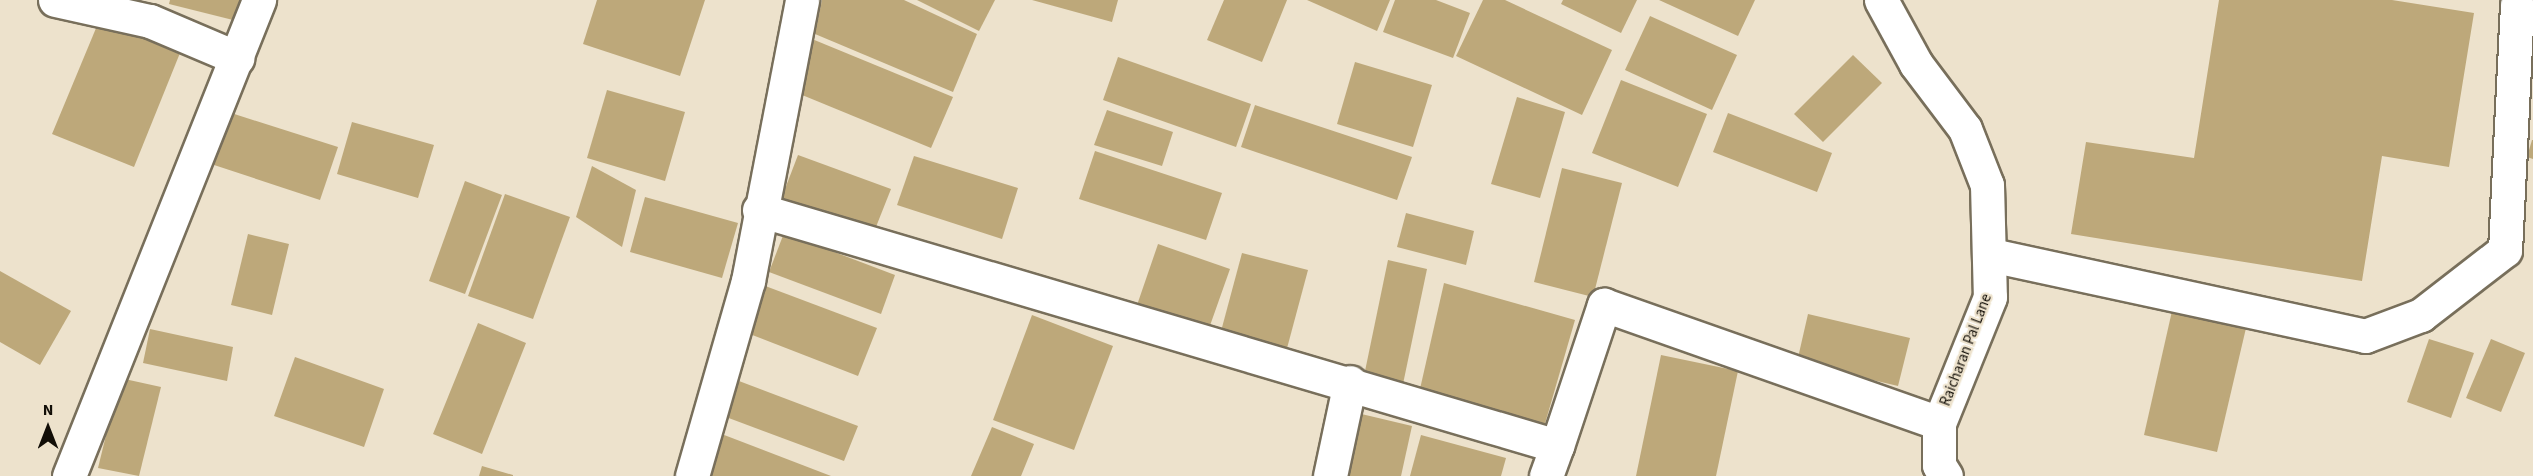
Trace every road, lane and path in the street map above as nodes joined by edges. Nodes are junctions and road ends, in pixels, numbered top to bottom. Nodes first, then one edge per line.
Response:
1 (56, 0) edge
2 (259, 0) edge
3 (802, 0) edge
4 (1881, 0) edge
5 (2517, 5) dead end
6 (154, 10) edge
7 (237, 58) junction
8 (759, 210) junction
9 (1991, 255) junction
10 (1350, 382) junction
11 (1939, 423) junction
12 (1552, 461) edge
13 (69, 476) edge
14 (692, 476) edge
15 (1330, 476) edge
16 (1946, 476) edge

1 - 6 street
2 - 7 street
3 - 8 street
4 - 9 street, Raicharan Pal Lane
5 - 9 street
6 - 7 street
7 - 13 street
8 - 10 street
8 - 14 street
9 - 11 street, Raicharan Pal Lane
10 - 12 street
10 - 15 street
11 - 12 street
11 - 16 street, Raicharan Pal Lane

